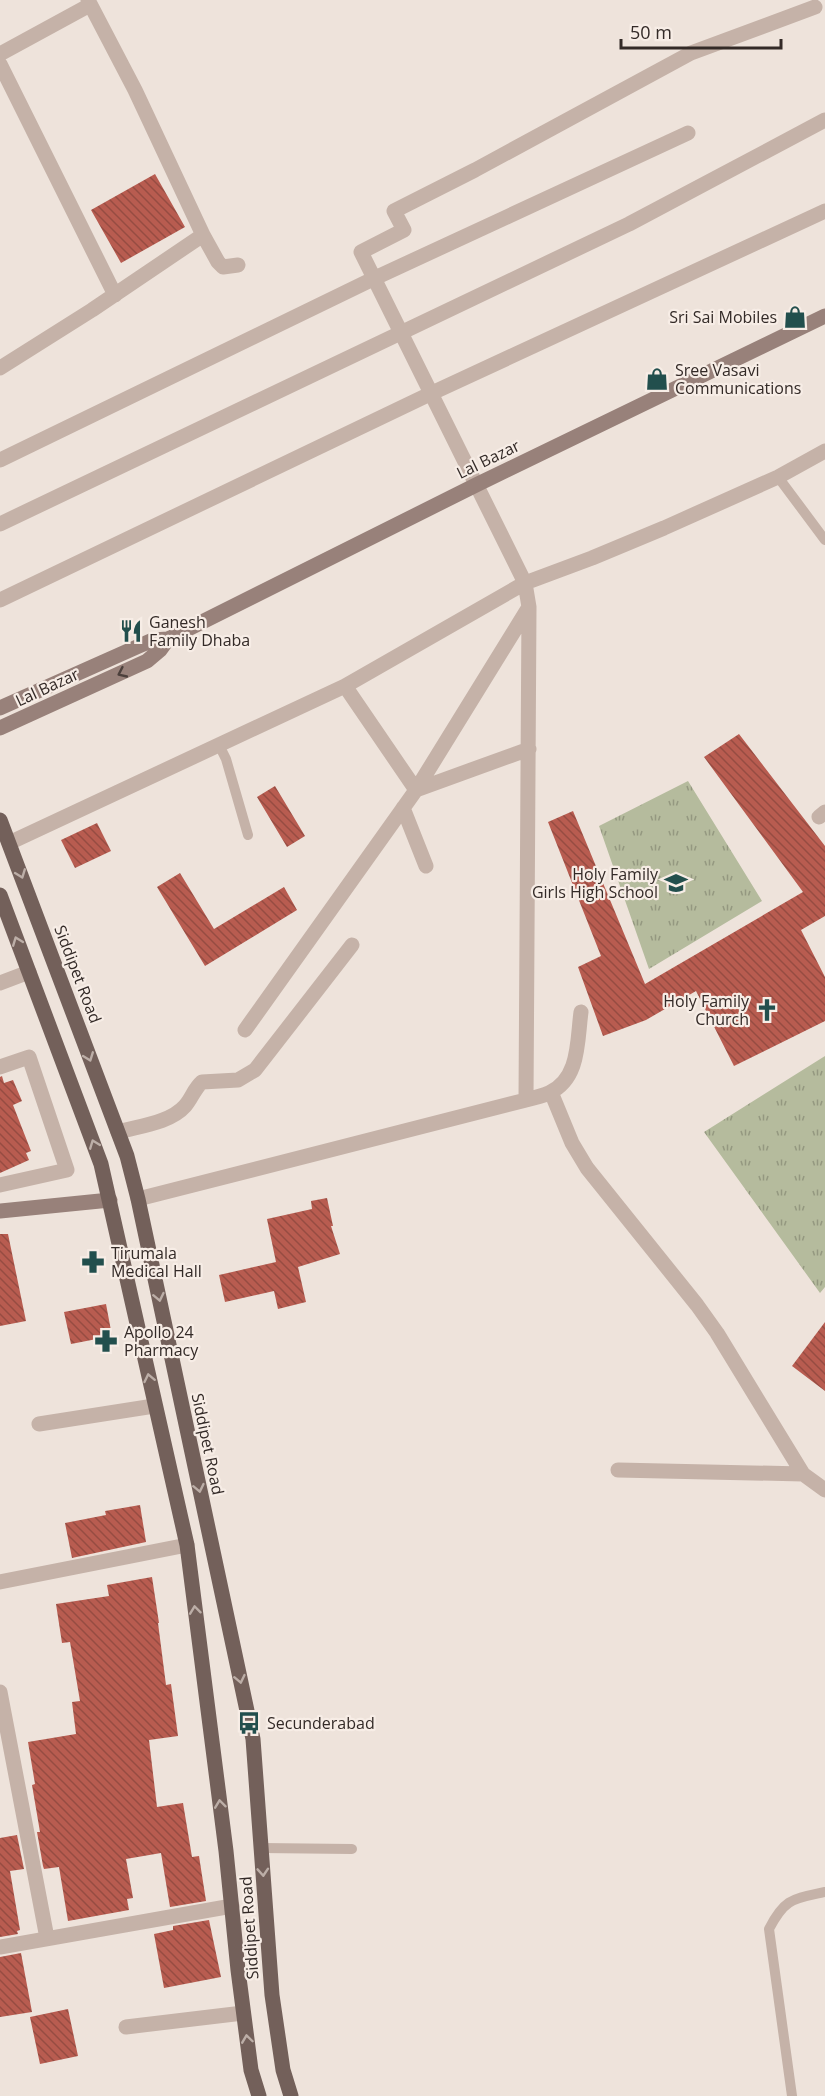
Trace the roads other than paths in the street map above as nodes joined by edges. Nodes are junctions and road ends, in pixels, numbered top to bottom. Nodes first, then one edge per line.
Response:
1 (89, 2) edge
2 (814, 7) dead end
3 (0, 54) edge
4 (0, 63) edge
5 (825, 120) edge
6 (688, 133) dead end
7 (825, 211) edge
8 (203, 235) junction
9 (238, 265) dead end
10 (375, 278) junction
11 (115, 294) junction
12 (825, 316) edge
13 (402, 332) junction
14 (0, 368) edge
15 (432, 393) junction
16 (825, 451) edge
17 (0, 460) edge
18 (778, 477) junction
19 (478, 484) junction
20 (0, 524) edge
21 (825, 540) edge
22 (525, 583) junction
23 (0, 600) edge
24 (529, 607) junction
25 (168, 639) junction
26 (345, 686) junction
27 (0, 708) edge
28 (0, 728) edge
29 (219, 745) junction
30 (529, 749) junction
31 (416, 790) junction
32 (403, 808) junction
33 (0, 820) edge
34 (248, 835) dead end
35 (9, 843) junction
36 (426, 866) dead end
37 (0, 895) edge
38 (352, 945) dead end
39 (29, 972) junction
40 (0, 983) edge
41 (580, 1012) dead end
42 (245, 1030) dead end
43 (0, 1067) edge
44 (551, 1092) junction
45 (526, 1100) junction
46 (117, 1132) junction
47 (0, 1185) edge
48 (138, 1199) junction
49 (110, 1200) junction
50 (0, 1211) edge
51 (154, 1406) junction
52 (39, 1424) dead end
53 (618, 1470) dead end
54 (803, 1473) junction
55 (825, 1490) edge
56 (187, 1545) junction
57 (0, 1582) edge
58 (0, 1692) edge
59 (261, 1848) junction
60 (352, 1849) dead end
61 (825, 1892) edge
62 (232, 1906) junction
63 (47, 1938) junction
64 (0, 1947) edge
65 (243, 2013) junction
66 (126, 2027) dead end
67 (259, 2096) edge
68 (291, 2096) edge
69 (792, 2096) edge

1 - 3 street
1 - 8 street
2 - 10 street
4 - 11 street
5 - 13 street
6 - 10 street
7 - 15 street
8 - 9 street
8 - 11 street
10 - 13 street
10 - 17 street
11 - 14 street
12 - 19 main road, Lal Bazar
13 - 15 street
13 - 20 street
15 - 19 street
15 - 23 street
16 - 18 street
18 - 21 lane
18 - 22 street
19 - 22 street
19 - 25 main road, Lal Bazar
22 - 24 street
22 - 26 street
24 - 30 street
24 - 31 street
25 - 27 main road, Lal Bazar
25 -> 28 main road, Lal Bazar
26 - 29 street
26 - 31 street
29 - 34 lane
29 - 35 street
30 - 31 street
30 - 45 street
31 - 32 street
32 - 36 street
32 - 42 street
33 - 35 main road, Siddipet Road
35 -> 46 main road, Siddipet Road
39 -> 37 main road, Siddipet Road
38 - 46 street
39 - 40 street
49 -> 39 main road, Siddipet Road
41 - 44 street
43 - 47 street
44 - 45 street
44 - 54 street
45 - 48 street
46 - 48 main road, Siddipet Road
48 - 49 main road
48 -> 59 main road, Siddipet Road
49 - 50 main road
51 -> 49 main road, Siddipet Road
51 - 52 street
51 - 56 main road, Siddipet Road
53 - 54 street
54 - 55 street
56 - 57 street
62 -> 56 main road, Siddipet Road
58 - 63 street
59 - 60 lane
59 -> 68 main road, Siddipet Road
61 - 69 lane
62 - 63 street
62 - 65 main road, Siddipet Road
63 - 64 street
65 - 66 street
67 -> 65 main road, Siddipet Road

